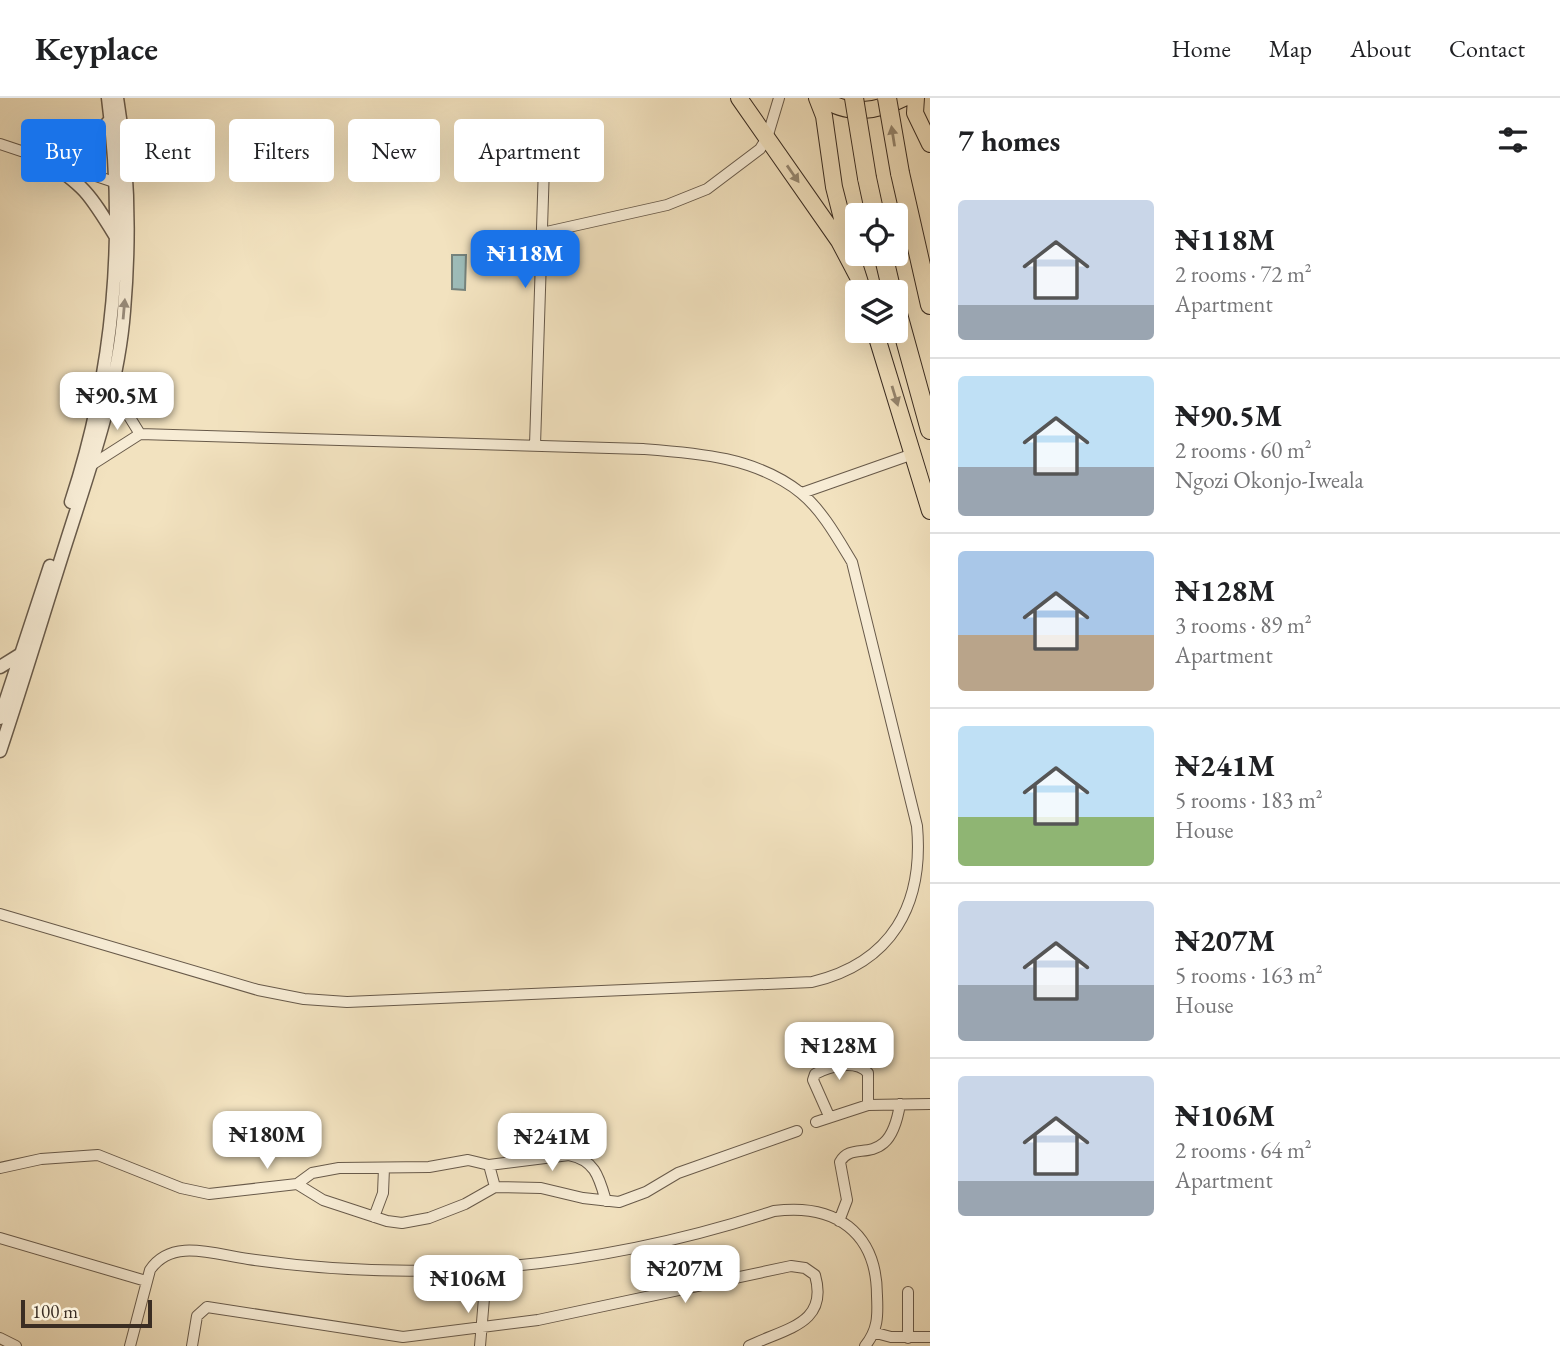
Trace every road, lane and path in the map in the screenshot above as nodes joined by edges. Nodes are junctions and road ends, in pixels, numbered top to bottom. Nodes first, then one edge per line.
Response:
1 (108, 98) edge
2 (117, 98) edge
3 (739, 98) edge
4 (779, 98) edge
5 (817, 98) edge
6 (823, 98) edge
7 (854, 98) edge
8 (887, 98) edge
9 (904, 98) edge
10 (916, 98) edge
11 (111, 118) junction
12 (106, 123) edge
13 (767, 138) junction
14 (0, 144) edge
15 (930, 144) edge
16 (21, 151) edge
17 (106, 180) edge
18 (79, 182) edge
19 (544, 182) edge
20 (121, 185) junction
21 (872, 203) edge
22 (542, 233) junction
23 (116, 238) junction
24 (858, 280) edge
25 (859, 280) edge
26 (930, 305) edge
27 (879, 343) edge
28 (906, 343) edge
29 (111, 387) junction
30 (930, 430) edge
31 (140, 434) junction
32 (535, 445) junction
33 (913, 454) junction
34 (93, 464) junction
35 (802, 493) junction
36 (930, 511) edge
37 (21, 654) junction
38 (0, 667) edge
39 (8, 697) edge
40 (0, 718) edge
41 (0, 751) edge
42 (0, 914) edge
43 (900, 1104) junction
44 (930, 1104) edge
45 (868, 1105) junction
46 (829, 1116) junction
47 (816, 1122) dead end
48 (797, 1131) dead end
49 (489, 1165) junction
50 (0, 1168) edge
51 (384, 1168) junction
52 (297, 1184) junction
53 (495, 1187) junction
54 (606, 1200) junction
55 (374, 1217) junction
56 (839, 1222) junction
57 (0, 1238) edge
58 (146, 1281) junction
59 (485, 1286) dead end
60 (908, 1292) dead end
61 (482, 1327) junction
62 (876, 1333) junction
63 (930, 1337) edge
64 (0, 1338) edge
65 (908, 1338) junction
66 (16, 1346) edge
67 (130, 1346) edge
68 (192, 1346) edge
69 (480, 1346) edge
70 (749, 1346) edge
71 (865, 1346) edge

1 - 11 street
2 - 20 street
3 - 13 highway
4 - 13 street
5 - 25 highway
6 - 9 highway
7 - 21 highway, bridge
26 -> 8 highway, bridge
10 - 15 highway
11 - 12 street
11 - 20 street
13 - 22 street
13 -> 24 highway
14 - 16 street
17 - 20 street
18 - 23 street
19 - 22 street
20 - 23 street
29 -> 20 street
22 - 32 street
23 - 37 street
27 -> 33 highway
28 - 30 highway
29 - 31 street
29 - 34 street
31 - 32 street
31 - 34 street
32 - 35 street
33 - 35 street
33 - 36 highway
34 - 39 street
35 - 42 street
37 - 38 street
37 - 39 street
39 - 40 street
39 - 41 street
43 - 44 street
43 - 45 street
43 - 56 street
45 - 46 street
45 - 46 street
46 - 47 street
48 - 54 street
49 - 51 street
49 - 53 street
49 - 54 street
50 - 52 street
51 - 52 street
51 - 55 street
52 - 55 street
53 - 54 street
53 - 55 street
56 - 58 street
56 - 62 street
57 - 58 street
58 - 67 street
59 - 61 street
60 - 65 street
61 - 68 street
61 - 69 street
61 - 70 street
62 - 65 street
62 - 71 street
63 - 65 street
64 - 66 street

